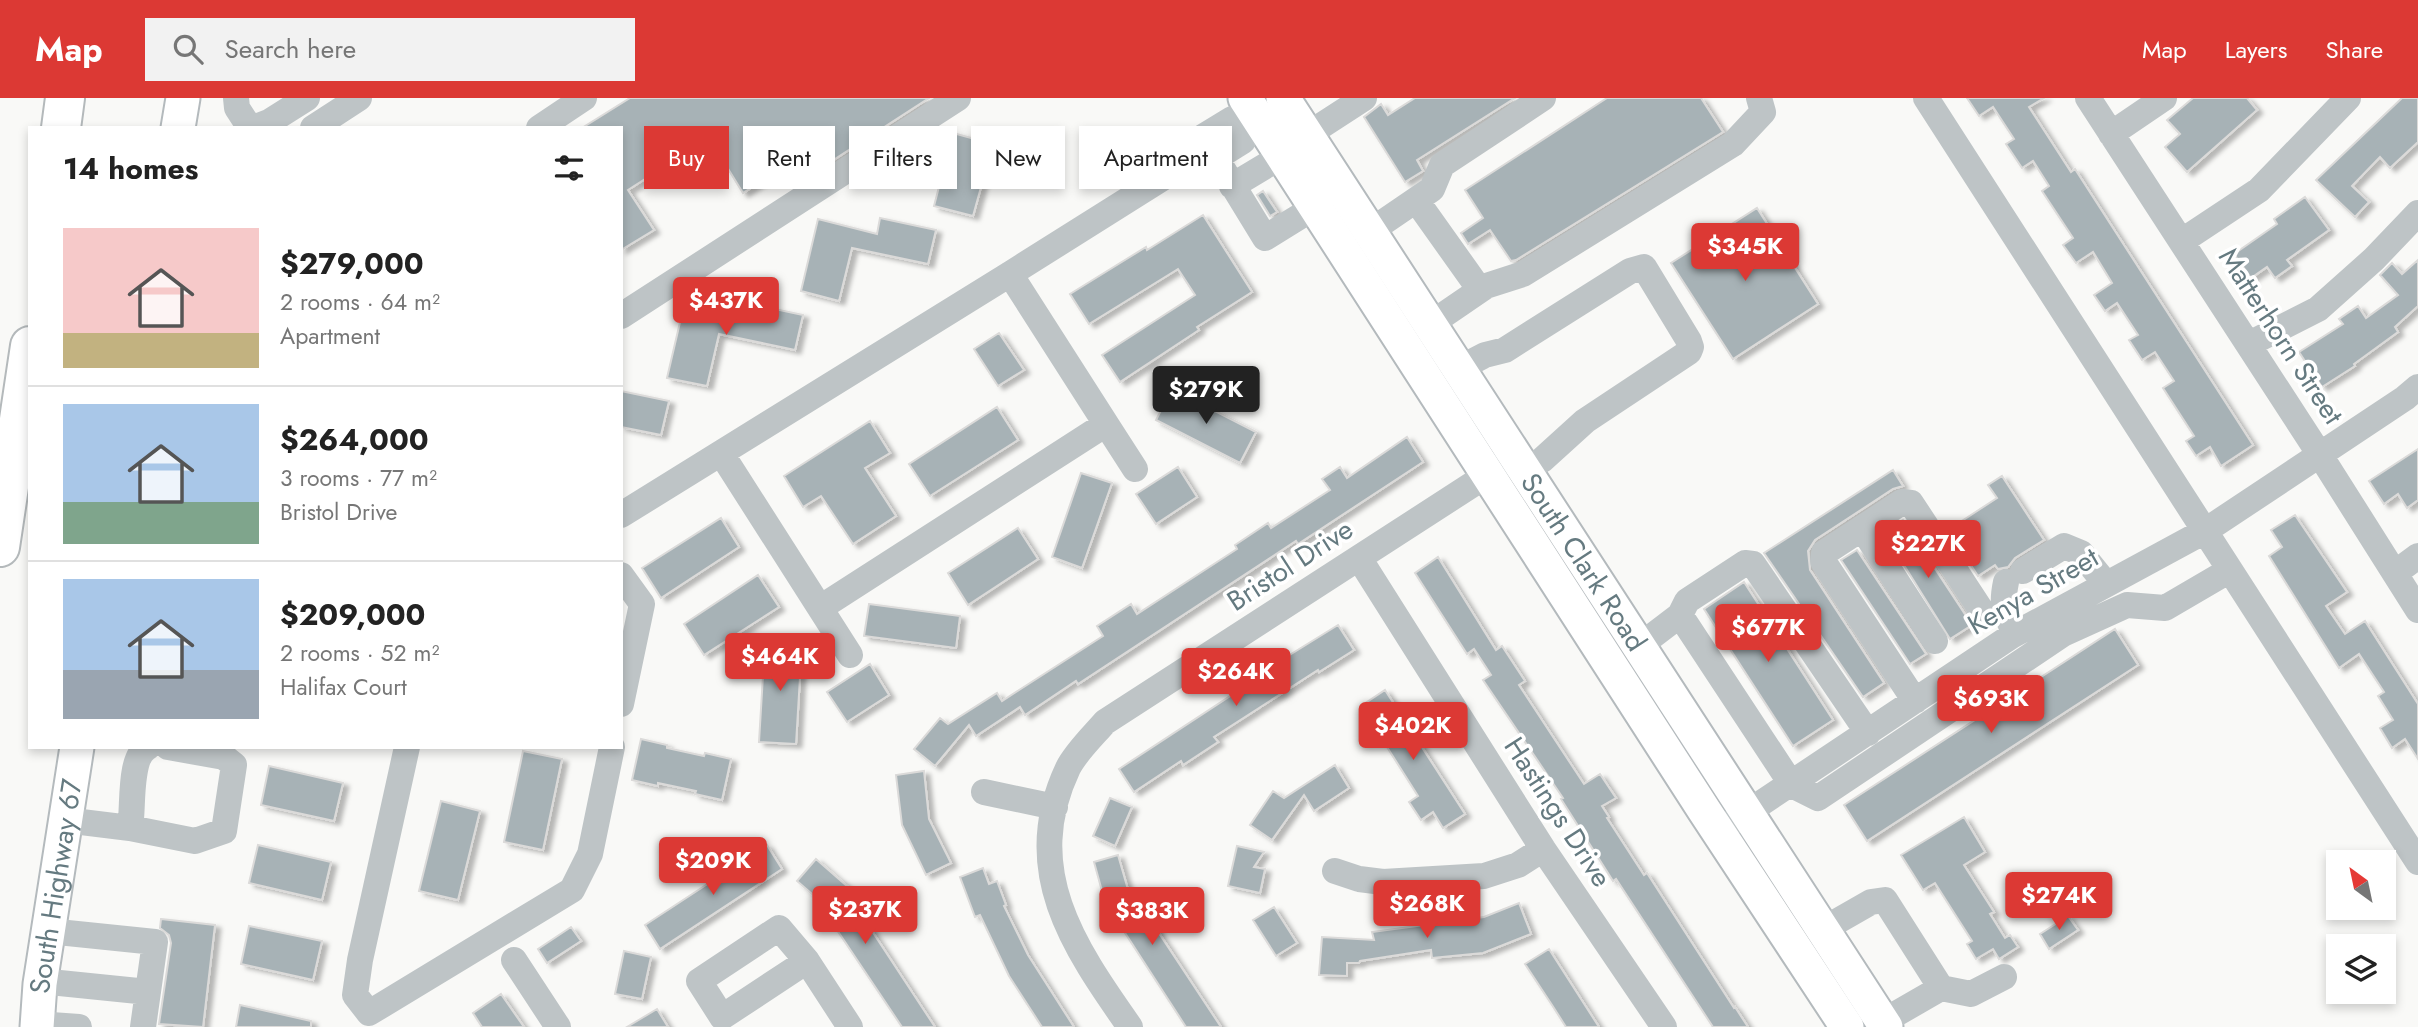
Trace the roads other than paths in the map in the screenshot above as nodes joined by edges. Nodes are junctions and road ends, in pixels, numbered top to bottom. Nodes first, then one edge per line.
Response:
1 (65, 98) edge
2 (183, 98) edge
3 (236, 98) edge
4 (307, 98) edge
5 (359, 98) edge
6 (584, 98) edge
7 (958, 98) edge
8 (1364, 98) edge
9 (1543, 98) edge
10 (1759, 98) edge
11 (1926, 98) edge
12 (2088, 98) edge
13 (2164, 98) edge
14 (2348, 98) edge
15 (1265, 108) edge
16 (61, 126) edge
17 (177, 126) edge
18 (250, 126) edge
19 (258, 126) edge
20 (316, 126) edge
21 (542, 126) edge
22 (1221, 126) edge
23 (2111, 134) junction
24 (1307, 135) junction
25 (1232, 148) edge
26 (1282, 156) junction
27 (1232, 186) joint
28 (1145, 189) edge
29 (1416, 200) junction
30 (1315, 207) junction
31 (2418, 213) edge
32 (1369, 232) junction
33 (2182, 240) junction
34 (1010, 275) junction
35 (1480, 290) junction
36 (623, 315) edge
37 (1429, 325) junction
38 (2249, 344) junction
39 (28, 359) edge
40 (1458, 369) junction
41 (2418, 387) edge
42 (1106, 424) junction
43 (721, 453) junction
44 (2320, 455) junction
45 (1509, 468) junction
46 (1135, 469) dead end
47 (623, 514) edge
48 (1862, 528) junction
49 (2205, 531) junction
50 (0, 547) edge
51 (2418, 556) edge
52 (1359, 558) junction
53 (2230, 570) junction
54 (2395, 573) junction
55 (623, 578) edge
56 (2113, 581) junction
57 (2127, 605) junction
58 (820, 608) junction
59 (2418, 610) edge
60 (1680, 615) junction
61 (1984, 616) dead end
62 (2015, 633) junction
63 (1935, 641) dead end
64 (1639, 648) junction
65 (850, 655) dead end
66 (623, 694) edge
67 (1915, 701) junction
68 (1868, 733) junction
69 (77, 749) edge
70 (144, 749) edge
71 (179, 749) edge
72 (407, 749) edge
73 (612, 749) edge
74 (1792, 785) junction
75 (984, 792) dead end
76 (1055, 807) junction
77 (1747, 815) junction
78 (65, 820) junction
79 (130, 828) junction
80 (1718, 832) junction
81 (1543, 849) junction
82 (2418, 862) edge
83 (1335, 871) dead end
84 (1822, 930) junction
85 (48, 931) junction
86 (513, 960) dead end
87 (807, 961) dead end
88 (2004, 977) dead end
89 (40, 981) junction
90 (1941, 988) junction
91 (148, 992) junction
92 (37, 1025) edge
93 (1884, 1025) edge
94 (79, 1027) edge
95 (143, 1027) edge
96 (558, 1027) edge
97 (850, 1027) edge
98 (1130, 1027) edge
99 (1664, 1027) edge
100 (1847, 1027) edge

1 - 16 highway
2 - 17 main road
3 - 18 street
4 - 19 street
5 - 20 street
6 - 21 street
7 - 36 street
8 - 24 street
9 - 29 street
10 - 35 street
11 - 49 street
12 - 23 street, Matterhorn Street
13 - 23 street
14 - 33 street
15 - 22 street
15 - 24 main road, South Clark Road
15 - 25 street
15 - 26 main road, South Clark Road
23 - 33 street, Matterhorn Street
24 - 32 main road, South Clark Road
26 - 27 street
26 - 30 main road, South Clark Road
27 - 30 street
28 - 34 street
29 - 32 street
29 - 35 street
30 - 45 main road, South Clark Road
31 - 38 street
32 - 37 main road, South Clark Road
33 - 38 street, Matterhorn Street
34 - 42 street
34 - 43 street
35 - 37 street
37 - 40 main road, South Clark Road
38 - 44 street, Matterhorn Street
39 - 50 highway
40 - 45 main road, South Clark Road
40 - 45 street, Bristol Drive
41 - 44 street, Kenya Street
42 - 46 street
42 - 58 street
43 - 47 street
43 - 58 street
44 - 49 street, Kenya Street
44 - 54 street, Matterhorn Street
45 - 52 street, Bristol Drive
45 - 64 main road, South Clark Road
45 - 80 main road, South Clark Road
48 - 61 street
48 - 63 street
48 - 67 street
49 - 53 street
49 - 56 street, Kenya Street
51 - 54 street
52 - 76 street, Bristol Drive
52 - 81 street, Hastings Drive
53 - 57 street
53 - 82 street
54 - 59 street, Matterhorn Street
55 - 66 street
56 - 57 street
56 - 62 street, Kenya Street
56 - 62 street
57 - 74 street
58 - 65 street
60 - 64 street
60 - 68 street
60 - 74 street
62 - 67 street, Kenya Street
64 - 77 main road, South Clark Road
67 - 68 street, Kenya Street
68 - 74 street, Kenya Street
69 - 78 main road, South Highway 67
70 - 79 street
71 - 79 street
72 - 73 street
74 - 77 street, Kenya Street
75 - 76 street
76 - 98 street, Bristol Drive
77 - 80 street, Kenya Street
77 - 84 main road, South Clark Road
78 - 79 street
78 - 85 main road, South Highway 67
80 - 100 main road, South Clark Road
81 - 83 street
81 - 99 street, Hastings Drive
84 - 90 street
84 - 93 main road, South Clark Road
85 - 89 main road, South Highway 67
85 - 91 street
86 - 96 street
87 - 97 street
88 - 90 street
89 - 91 street
89 - 92 main road, South Highway 67
90 - 93 street
91 - 95 street
92 - 94 street

